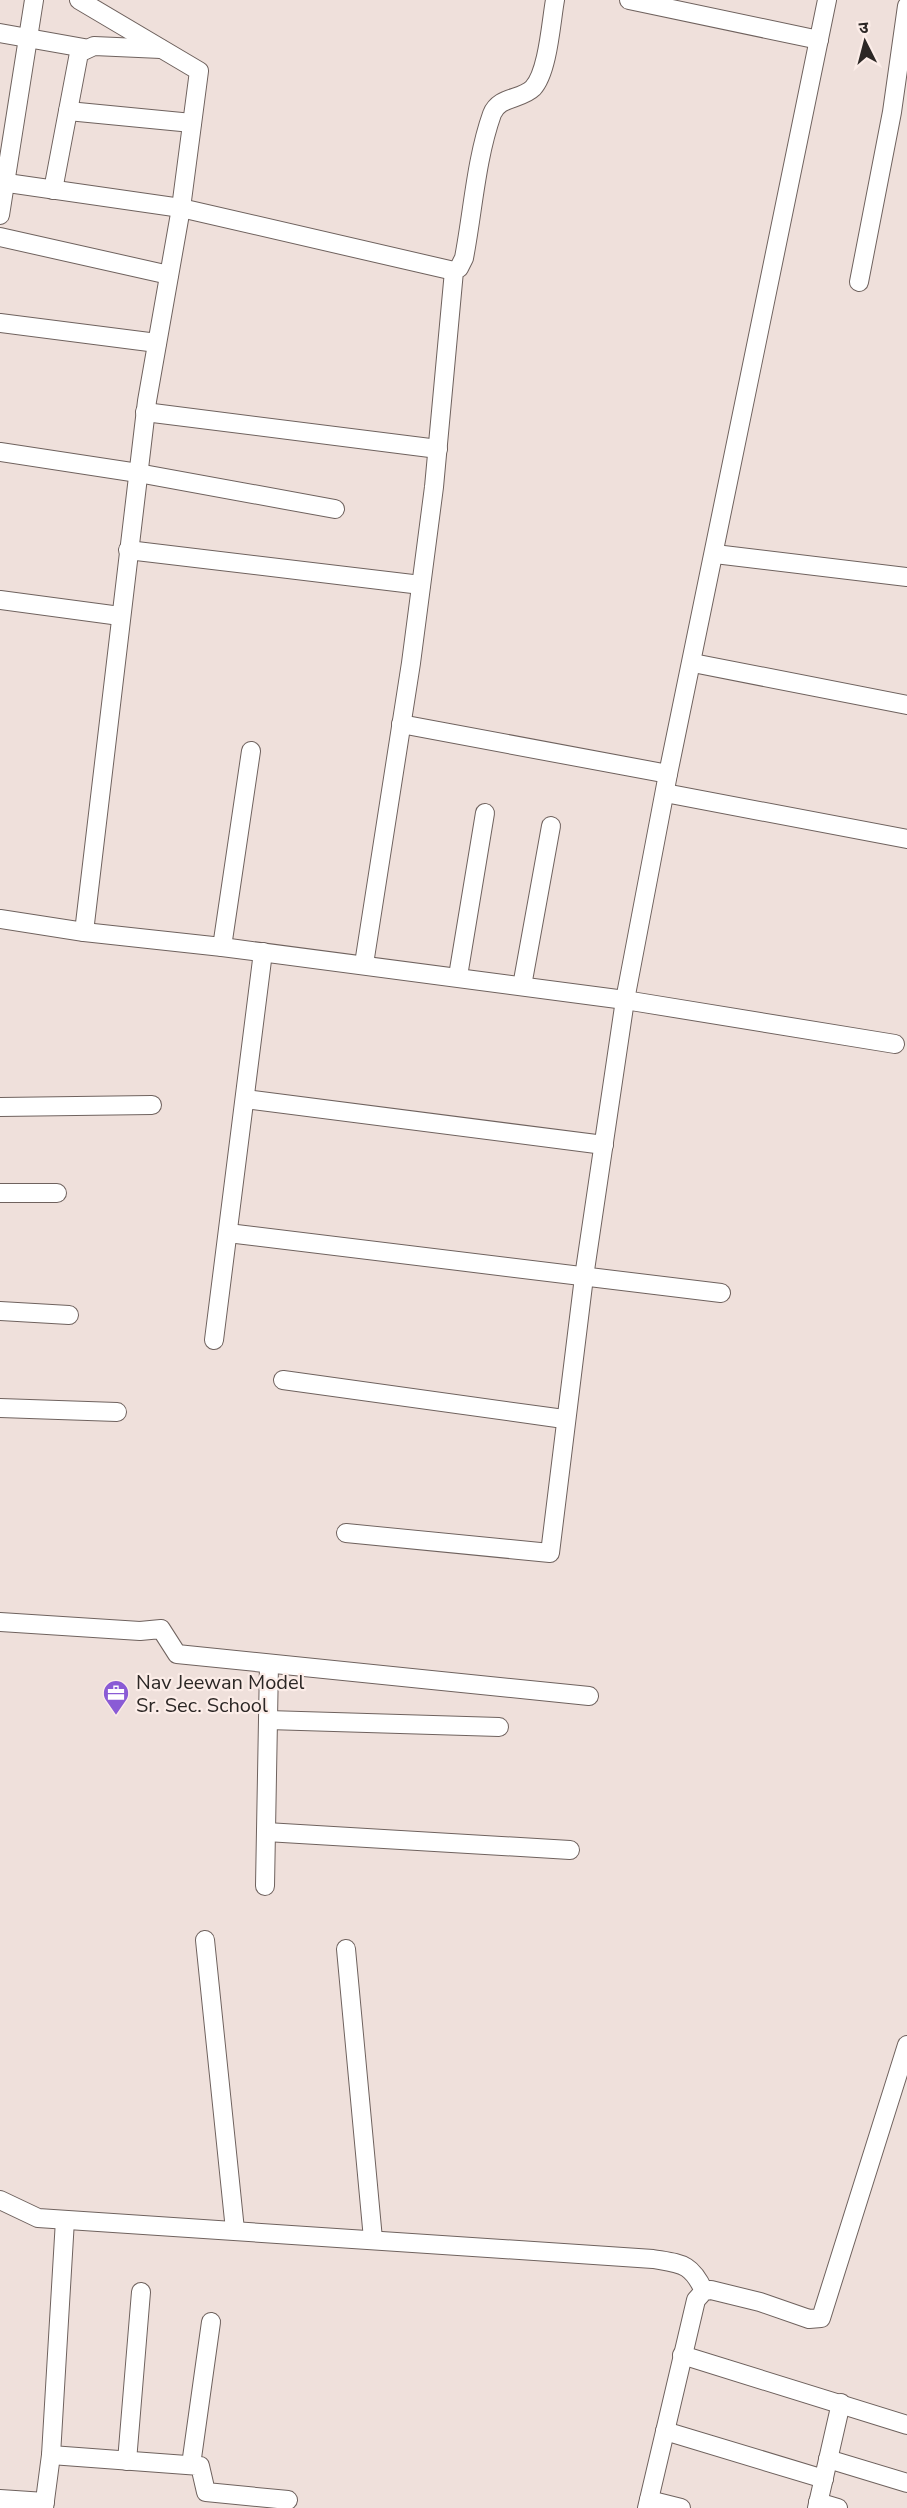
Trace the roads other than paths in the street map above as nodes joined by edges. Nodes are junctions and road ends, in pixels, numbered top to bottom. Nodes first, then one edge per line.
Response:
1 (34, 0) edge
2 (79, 0) edge
3 (555, 0) edge
4 (629, 0) edge
5 (827, 0) edge
6 (699, 6) edge
7 (907, 6) edge
8 (0, 33) edge
9 (28, 37) junction
10 (819, 40) junction
11 (84, 48) junction
12 (163, 49) junction
13 (68, 111) junction
14 (192, 123) junction
15 (3, 183) edge
16 (53, 190) junction
17 (181, 208) junction
18 (0, 215) edge
19 (0, 237) edge
20 (454, 271) junction
21 (169, 275) junction
22 (860, 282) dead end
23 (0, 323) edge
24 (157, 343) junction
25 (145, 412) junction
26 (438, 449) junction
27 (0, 452) edge
28 (138, 473) junction
29 (335, 509) dead end
30 (128, 550) junction
31 (715, 554) junction
32 (907, 577) edge
33 (421, 585) junction
34 (0, 600) edge
35 (120, 616) junction
36 (693, 663) junction
37 (907, 705) edge
38 (401, 724) junction
39 (251, 751) dead end
40 (668, 774) junction
41 (665, 793) junction
42 (485, 813) dead end
43 (551, 826) dead end
44 (907, 839) edge
45 (0, 919) edge
46 (84, 932) junction
47 (222, 947) junction
48 (263, 952) junction
49 (364, 964) junction
50 (458, 976) junction
51 (522, 986) junction
52 (626, 1000) junction
53 (895, 1044) dead end
54 (245, 1099) junction
55 (152, 1105) dead end
56 (0, 1107) edge
57 (604, 1145) junction
58 (0, 1193) edge
59 (57, 1193) dead end
60 (228, 1233) junction
61 (584, 1277) junction
62 (721, 1293) dead end
63 (0, 1311) edge
64 (69, 1315) dead end
65 (214, 1340) dead end
66 (283, 1380) dead end
67 (0, 1408) edge
68 (117, 1412) dead end
69 (564, 1419) junction
70 (346, 1533) dead end
71 (0, 1622) edge
72 (269, 1664) junction
73 (589, 1696) dead end
74 (268, 1720) junction
75 (499, 1727) dead end
76 (266, 1832) junction
77 (570, 1850) dead end
78 (265, 1886) dead end
79 (206, 1940) dead end
80 (346, 1949) dead end
81 (907, 2045) edge
82 (0, 2200) edge
83 (65, 2220) junction
84 (235, 2230) junction
85 (373, 2239) junction
86 (704, 2291) junction
87 (141, 2292) dead end
88 (211, 2322) dead end
89 (682, 2355) junction
90 (841, 2403) junction
91 (907, 2425) edge
92 (665, 2430) junction
93 (51, 2454) junction
94 (828, 2459) junction
95 (127, 2461) junction
96 (191, 2465) junction
97 (824, 2479) junction
98 (907, 2483) edge
99 (0, 2499) edge
100 (288, 2500) dead end
101 (648, 2504) edge
102 (44, 2505) edge
103 (818, 2505) edge
104 (681, 2508) edge
105 (838, 2508) edge

1 - 9 street
2 - 12 street
3 - 20 street
4 - 6 street
5 - 10 street
6 - 10 street
7 - 22 street
8 - 9 street
9 - 11 street
9 - 15 street
10 - 31 street
11 - 12 street
11 - 13 street
12 - 14 street
13 - 14 street
13 - 16 street
14 - 17 street
15 - 16 street
15 - 18 street
16 - 17 street
17 - 20 street
17 - 21 street
19 - 21 street
20 - 26 street
21 - 24 street
23 - 24 street
24 - 25 street
25 - 26 street
25 - 28 street
26 - 33 street
27 - 28 street
28 - 29 street
28 - 30 street
30 - 33 street
30 - 35 street
31 - 32 street
31 - 36 street
33 - 38 street
34 - 35 street
35 - 46 street
36 - 37 street
36 - 40 street
38 - 40 street
38 - 49 street
39 - 47 street
40 - 41 street
41 - 44 street
41 - 52 street
42 - 50 street
43 - 51 street
45 - 46 street
46 - 47 street
47 - 48 street
48 - 49 street
48 - 54 street
49 - 50 street
50 - 51 street
51 - 52 street
52 - 53 street
52 - 57 street
54 - 57 street
54 - 60 street
55 - 56 street
57 - 61 street
58 - 59 street
60 - 61 street
60 - 65 street
61 - 62 street
61 - 69 street
63 - 64 street
66 - 69 street
67 - 68 street
69 - 70 street
71 - 72 street
72 - 73 street
72 - 74 street
74 - 75 street
74 - 76 street
76 - 77 street
76 - 78 street
79 - 84 street
80 - 85 street
81 - 86 street
82 - 83 street
83 - 84 street
83 - 93 street
84 - 85 street
85 - 86 street
86 - 89 street
87 - 95 street
88 - 96 street
89 - 90 street
89 - 92 street
90 - 91 street
90 - 94 street
92 - 97 street
92 - 101 street
93 - 95 street
93 - 102 street
94 - 97 street
94 - 98 street
95 - 96 street
96 - 100 street
97 - 103 street
99 - 102 street
101 - 104 street
103 - 105 street

